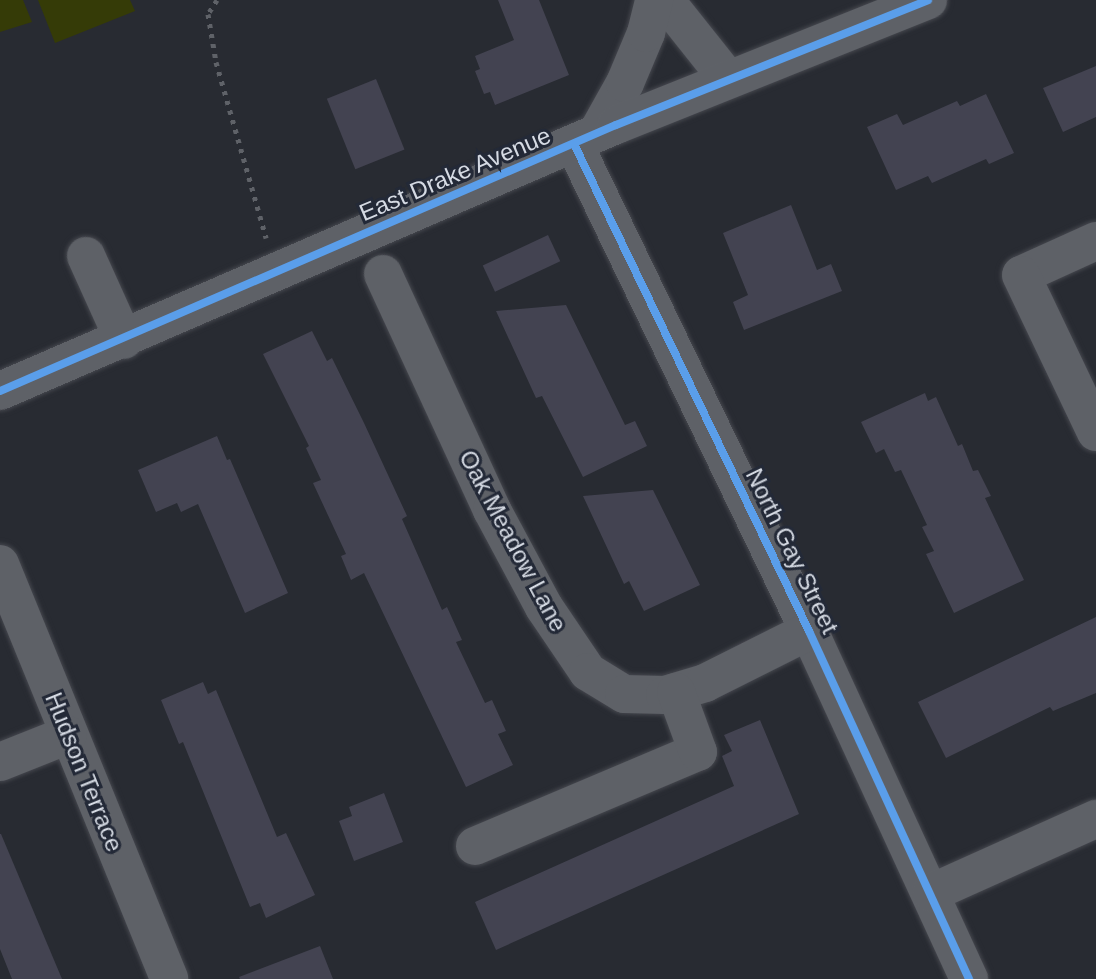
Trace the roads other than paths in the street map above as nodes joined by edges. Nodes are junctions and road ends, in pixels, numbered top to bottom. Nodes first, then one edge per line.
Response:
1 (654, 0) edge
2 (665, 0) edge
3 (928, 0) edge
4 (727, 78) junction
5 (585, 138) junction
6 (1096, 241) edge
7 (86, 256) dead end
8 (383, 274) dead end
9 (124, 340) junction
10 (0, 391) edge
11 (1096, 432) edge
12 (0, 564) edge
13 (809, 631) junction
14 (676, 692) junction
15 (68, 735) junction
16 (0, 762) edge
17 (1096, 819) edge
18 (475, 846) dead end
19 (931, 893) junction
20 (169, 979) edge
21 (969, 979) edge

1 - 5 street
2 - 4 street
3 - 4 street, East Drake Avenue
4 - 5 street, East Drake Avenue
5 - 9 street, East Drake Avenue
5 - 13 street, North Gay Street
6 - 11 street
7 - 9 street
8 - 14 street, Oak Meadow Lane
9 - 10 street, East Drake Avenue
12 - 15 street, Hudson Terrace
13 - 14 street, Oak Meadow Lane
13 - 19 street, North Gay Street
14 - 18 street
15 - 16 street
15 - 20 street, Hudson Terrace
17 - 19 street
19 - 21 street, North Gay Street

